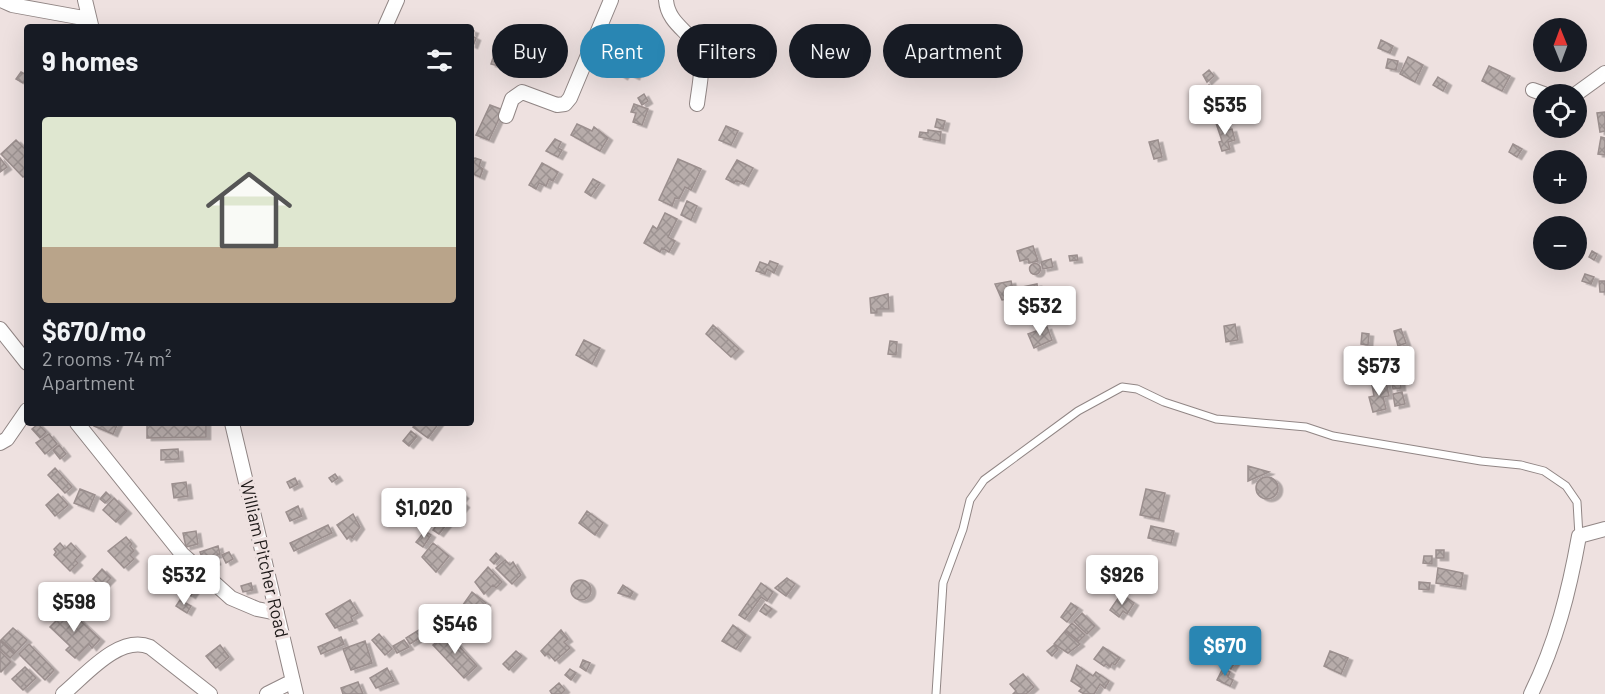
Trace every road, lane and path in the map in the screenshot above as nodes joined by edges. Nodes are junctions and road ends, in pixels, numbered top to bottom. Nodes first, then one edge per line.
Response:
1 (2, 0) edge
2 (86, 0) edge
3 (397, 0) edge
4 (611, 0) edge
5 (666, 0) edge
6 (91, 23) edge
7 (386, 24) edge
8 (1605, 73) edge
9 (1587, 86) edge
10 (697, 104) dead end
11 (506, 116) dead end
12 (0, 329) edge
13 (6, 344) edge
14 (24, 360) edge
15 (24, 414) edge
16 (79, 426) edge
17 (233, 426) edge
18 (0, 443) edge
19 (1605, 529) edge
20 (1579, 536) junction
21 (277, 613) junction
22 (294, 688) edge
23 (63, 694) edge
24 (210, 694) edge
25 (267, 694) edge
26 (936, 694) edge
27 (1531, 694) edge

1 - 6 street
2 - 6 street
3 - 7 street
4 - 11 street
5 - 10 street
8 - 9 street
12 - 13 street
13 - 14 street
15 - 18 street
16 - 21 street
17 - 21 street, William Pitcher Road
19 - 20 street
20 - 26 lane
20 - 27 street
21 - 22 street, William Pitcher Road
22 - 25 street
23 - 24 street

